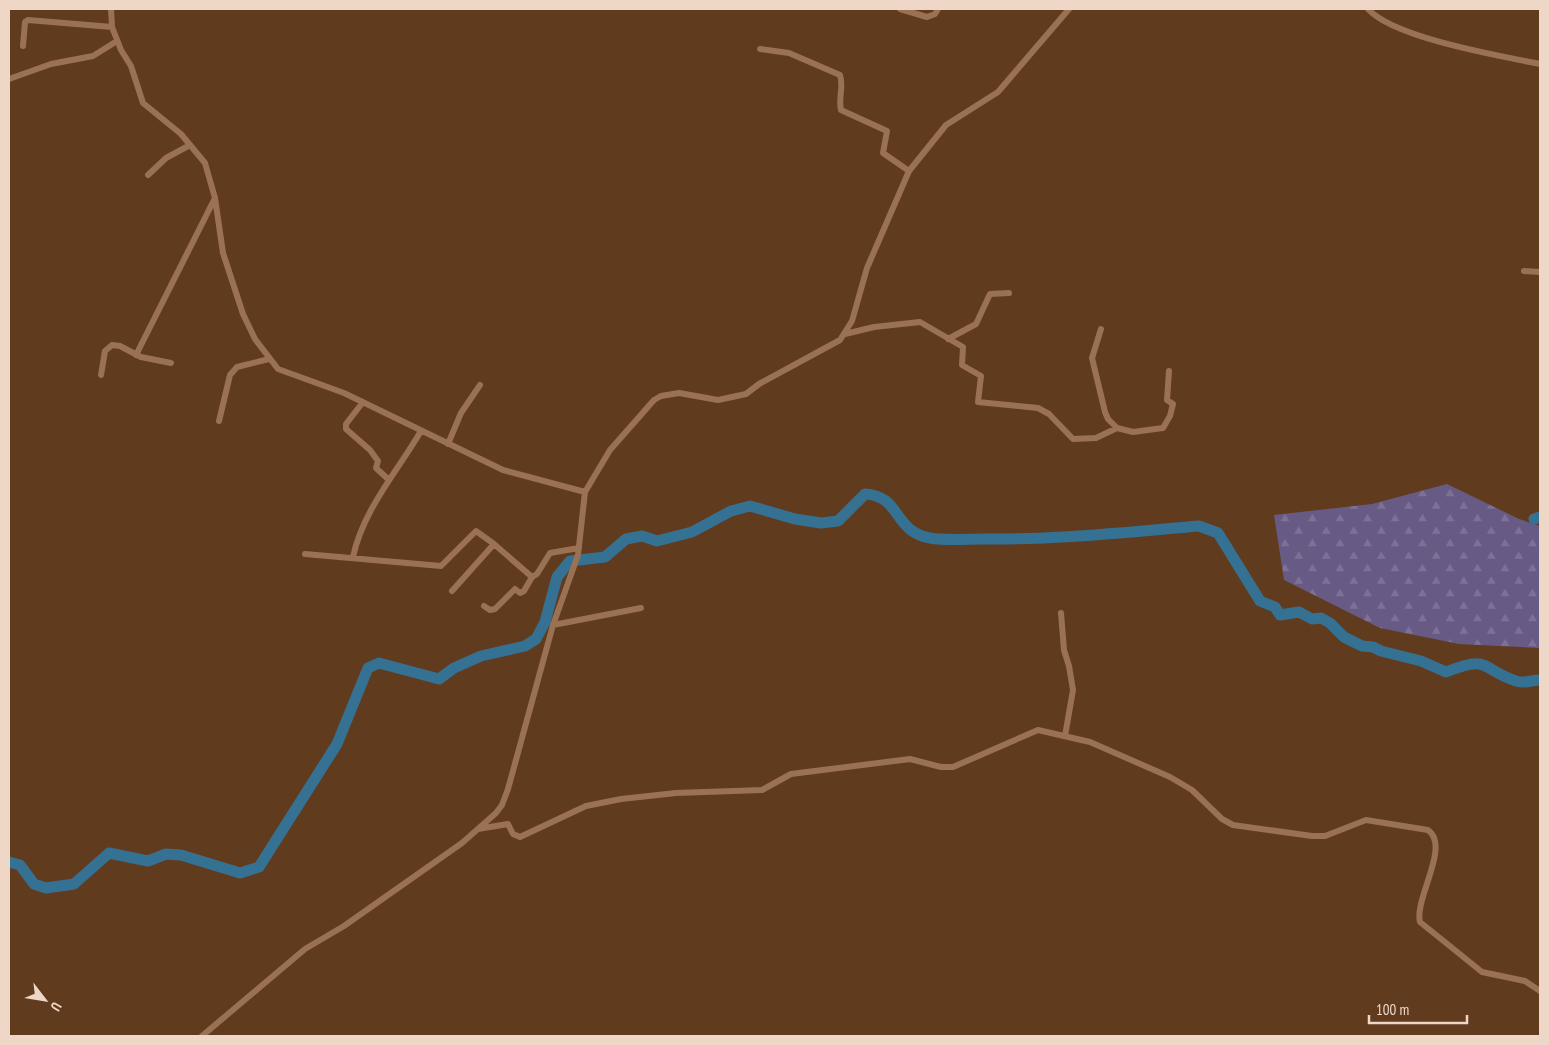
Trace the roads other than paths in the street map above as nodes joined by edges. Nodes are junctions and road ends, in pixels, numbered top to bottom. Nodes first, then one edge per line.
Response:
1 (111, 9) edge
2 (900, 9) edge
3 (938, 9) edge
4 (1368, 9) edge
5 (1067, 10) edge
6 (112, 26) junction
7 (117, 41) junction
8 (23, 46) dead end
9 (760, 49) dead end
10 (1540, 64) edge
11 (9, 79) edge
12 (190, 145) junction
13 (909, 172) junction
14 (148, 175) dead end
15 (215, 198) junction
16 (1524, 271) dead end
17 (1540, 272) edge
18 (1009, 293) dead end
19 (1101, 329) dead end
20 (844, 334) junction
21 (948, 339) junction
22 (136, 355) junction
23 (269, 359) junction
24 (172, 362) dead end
25 (1169, 371) dead end
26 (101, 375) dead end
27 (480, 385) dead end
28 (363, 402) junction
29 (219, 421) dead end
30 (1117, 428) junction
31 (422, 431) junction
32 (448, 444) junction
33 (389, 480) junction
34 (584, 492) junction
35 (494, 544) junction
36 (578, 552) junction
37 (305, 554) dead end
38 (353, 557) junction
39 (532, 577) junction
40 (452, 591) dead end
41 (484, 606) dead end
42 (641, 608) dead end
43 (1061, 613) dead end
44 (553, 625) junction
45 (1065, 736) junction
46 (477, 829) junction
47 (1540, 991) edge
48 (202, 1036) edge

1 - 6 street
2 - 3 street
4 - 10 street
5 - 13 street
6 - 7 street
6 - 8 street
7 - 11 street
7 - 12 street
9 - 13 street
12 - 14 street
12 - 15 street
13 - 20 street
15 - 22 street
15 - 23 street
16 - 17 street
18 - 21 street
19 - 30 street
20 - 21 street
20 - 34 street
21 - 30 street
22 - 24 street
22 - 26 street
23 - 28 street
23 - 29 street
25 - 30 street
27 - 32 street
28 - 31 street
28 - 33 street
31 - 32 street
31 - 33 street
32 - 34 street
33 - 38 street
34 - 36 street
35 - 38 street
35 - 39 street
35 - 40 street
36 - 39 street
36 - 44 street
37 - 38 street
39 - 41 street
42 - 44 street
43 - 45 street
44 - 46 street
45 - 46 street
45 - 47 street
46 - 48 street

